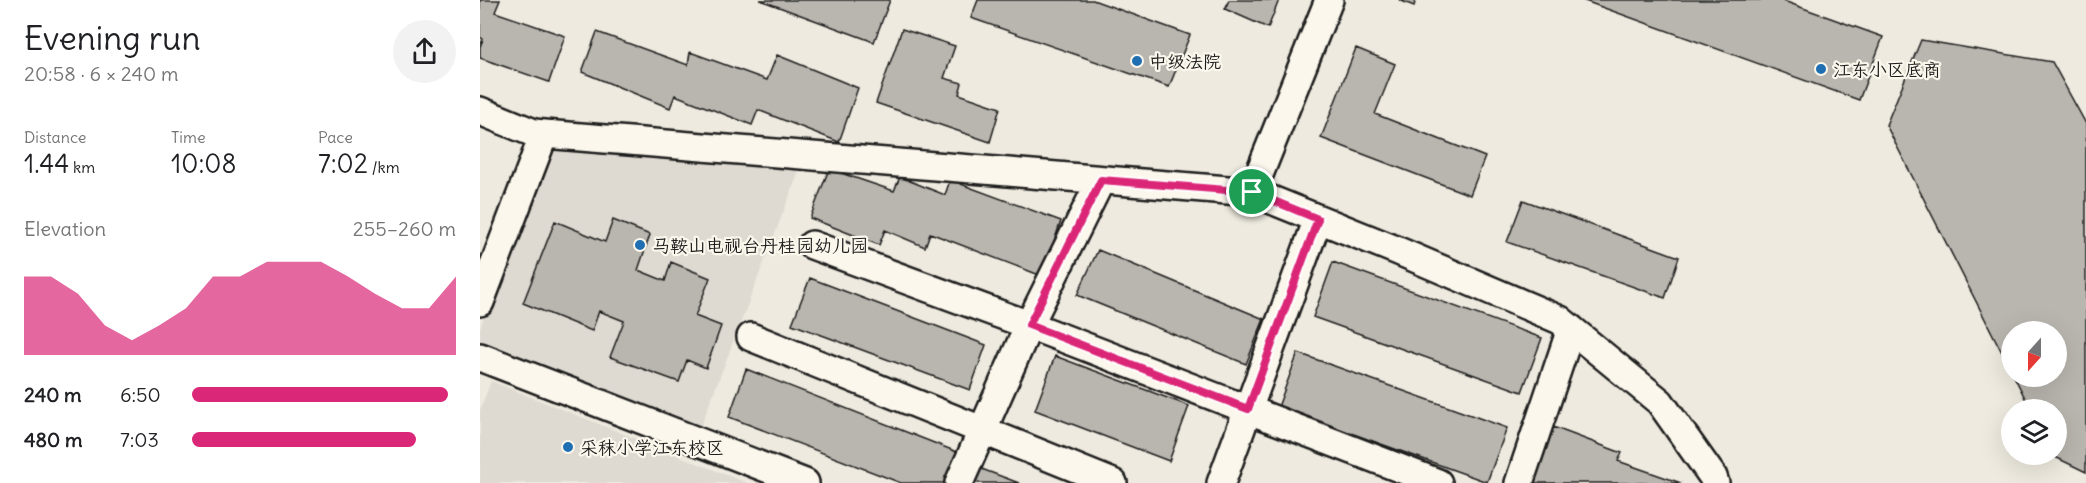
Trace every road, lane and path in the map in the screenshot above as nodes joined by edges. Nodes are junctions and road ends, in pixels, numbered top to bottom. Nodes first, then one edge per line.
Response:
1 (1329, 0) edge
2 (480, 111) edge
3 (544, 134) junction
4 (1101, 180) junction
5 (1252, 192) junction
6 (1318, 219) junction
7 (812, 245) dead end
8 (480, 302) edge
9 (1029, 325) junction
10 (1571, 330) junction
11 (752, 337) dead end
12 (480, 357) edge
13 (1248, 409) junction
14 (805, 483) edge
15 (959, 483) edge
16 (1113, 483) edge
17 (1221, 483) edge
18 (1438, 483) edge
19 (1519, 483) edge
20 (1715, 483) edge

1 - 5 street
2 - 3 street
3 - 4 street
3 - 8 street
4 - 5 street
4 - 9 street
5 - 6 street
6 - 10 street
6 - 13 street
7 - 9 street
9 - 13 street
9 - 15 street
10 - 19 street
10 - 20 street
11 - 16 street
12 - 14 street
13 - 17 street
13 - 18 street

